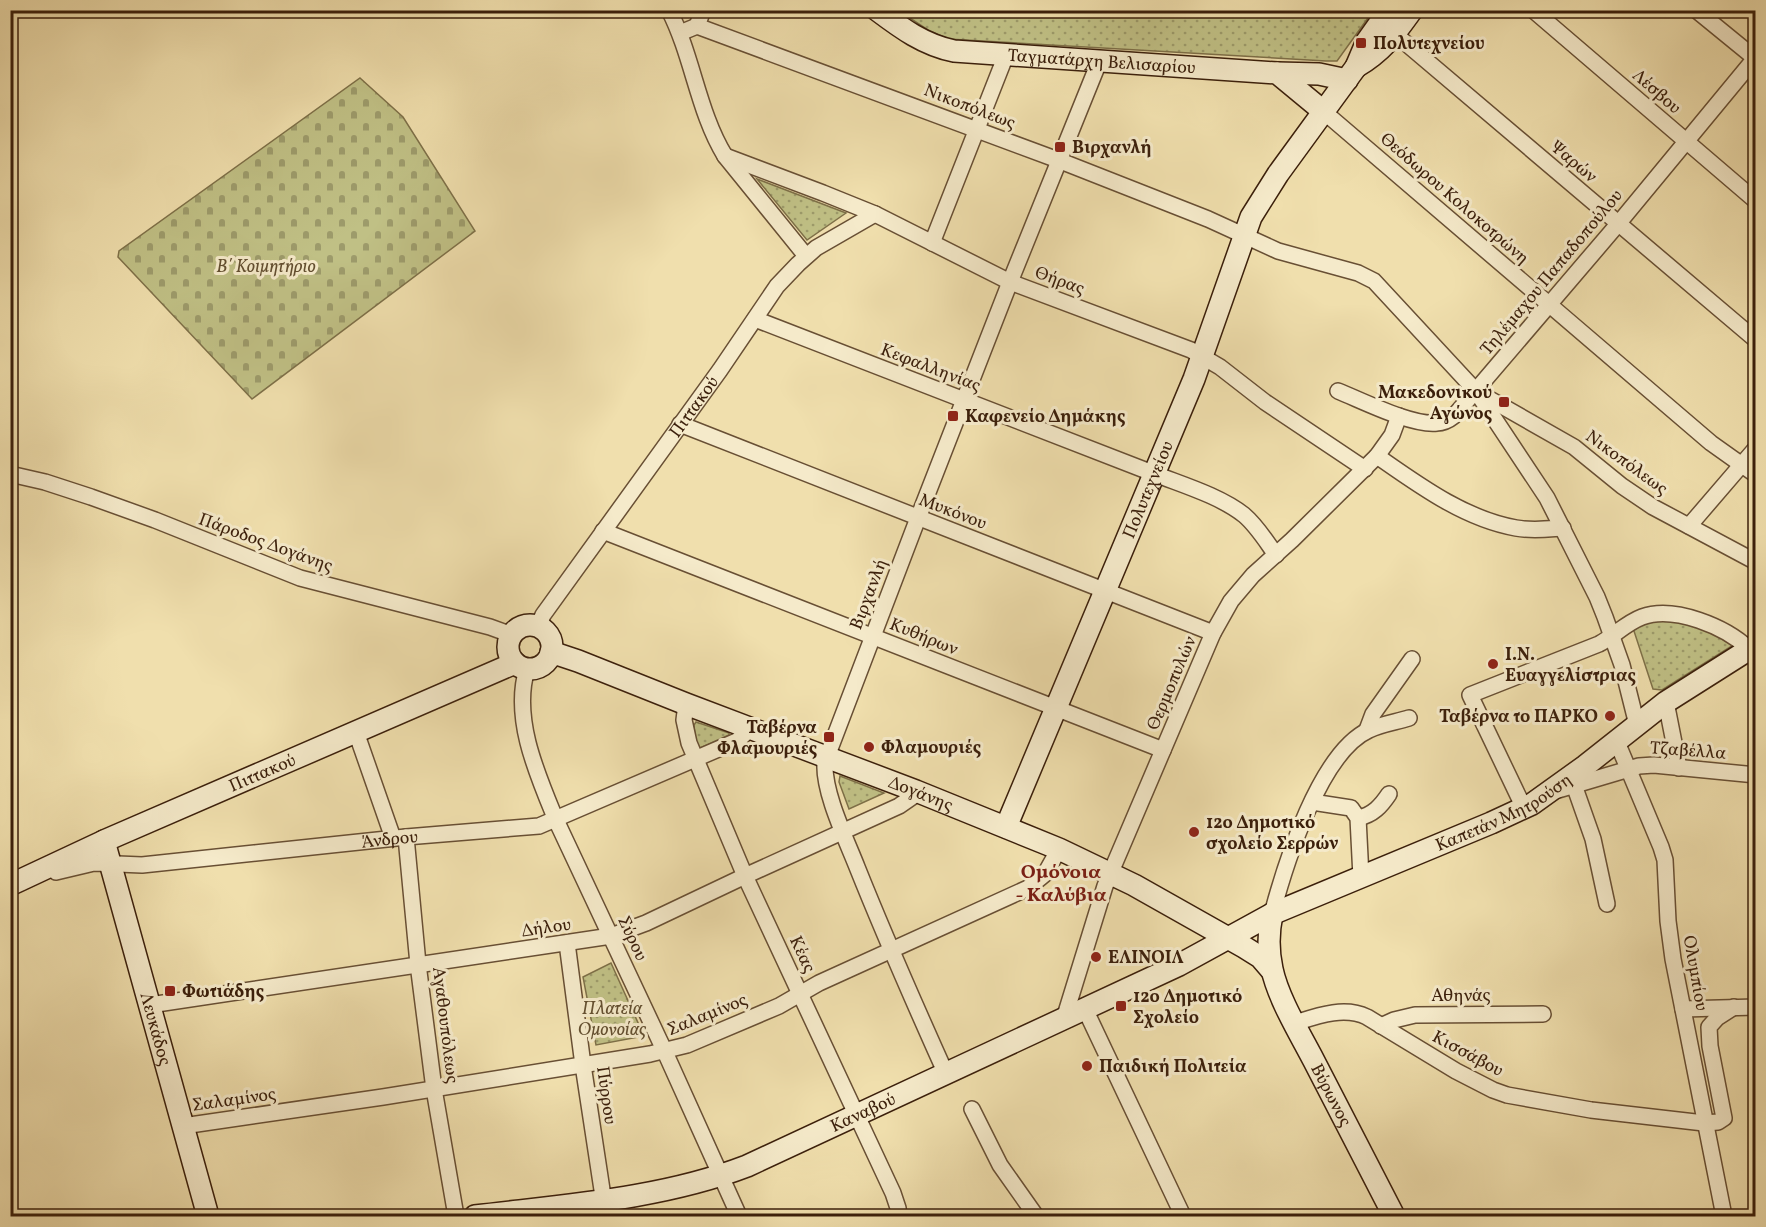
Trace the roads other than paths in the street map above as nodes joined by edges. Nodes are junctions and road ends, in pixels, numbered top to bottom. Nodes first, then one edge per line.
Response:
1 (669, 10) edge
2 (704, 10) edge
3 (877, 10) edge
4 (1389, 10) edge
5 (1412, 10) edge
6 (1533, 10) edge
7 (1696, 10) edge
8 (697, 26) junction
9 (680, 33) junction
10 (1395, 34) junction
11 (1006, 55) junction
12 (1755, 58) edge
13 (1099, 62) junction
14 (1352, 73) junction
15 (1277, 74) junction
16 (1323, 111) junction
17 (977, 130) junction
18 (1686, 142) junction
19 (725, 156) junction
20 (1058, 160) junction
21 (1755, 201) edge
22 (875, 214) junction
23 (1618, 224) junction
24 (1244, 235) junction
25 (932, 243) junction
26 (806, 256) junction
27 (1010, 282) junction
28 (1550, 304) junction
29 (755, 319) junction
30 (1755, 340) edge
31 (1203, 356) junction
32 (1338, 391) dead end
33 (1476, 392) junction
34 (963, 401) junction
35 (1400, 416) junction
36 (680, 424) junction
37 (1755, 448) edge
38 (1377, 456) junction
39 (1741, 465) junction
40 (1365, 469) junction
41 (10, 474) edge
42 (1155, 474) junction
43 (1755, 475) edge
44 (918, 518) junction
45 (1689, 526) junction
46 (1563, 528) junction
47 (603, 531) junction
48 (1276, 555) junction
49 (1755, 562) edge
50 (1104, 591) junction
51 (538, 627) junction
52 (1213, 633) junction
53 (512, 635) junction
54 (872, 637) junction
55 (1613, 637) junction
56 (1752, 647) edge
57 (551, 652) junction
58 (1412, 658) dead end
59 (521, 666) junction
60 (1666, 702) junction
61 (686, 704) junction
62 (1055, 709) junction
63 (1409, 718) dead end
64 (1637, 725) junction
65 (750, 729) junction
66 (1367, 730) junction
67 (357, 732) junction
68 (1617, 742) junction
69 (1163, 750) junction
70 (696, 758) junction
71 (826, 758) junction
72 (1629, 768) junction
73 (1678, 768) junction
74 (1755, 775) edge
75 (1574, 785) junction
76 (916, 791) junction
77 (1550, 792) junction
78 (1389, 794) dead end
79 (1312, 802) junction
80 (1524, 808) junction
81 (1358, 818) junction
82 (556, 820) junction
83 (1006, 827) junction
84 (842, 831) junction
85 (400, 838) junction
86 (104, 841) junction
87 (1059, 849) junction
88 (110, 863) junction
89 (1110, 873) junction
90 (745, 876) junction
91 (1361, 877) junction
92 (11, 885) edge
93 (1607, 904) dead end
94 (1272, 914) junction
95 (610, 936) junction
96 (1227, 937) junction
97 (567, 944) junction
98 (891, 950) junction
99 (418, 964) junction
100 (1272, 971) junction
101 (800, 994) junction
102 (150, 1005) junction
103 (1734, 1007) junction
104 (1755, 1007) edge
105 (1683, 1009) junction
106 (1084, 1010) junction
107 (1543, 1014) dead end
108 (1064, 1019) junction
109 (1294, 1023) junction
110 (1381, 1026) junction
111 (665, 1052) junction
112 (583, 1065) junction
113 (946, 1074) junction
114 (434, 1089) junction
115 (972, 1109) dead end
116 (856, 1116) junction
117 (1704, 1124) junction
118 (183, 1126) junction
119 (721, 1176) junction
120 (604, 1208) edge
121 (208, 1216) edge
122 (456, 1216) edge
123 (475, 1216) edge
124 (739, 1216) edge
125 (899, 1216) edge
126 (1036, 1216) edge
127 (1183, 1216) edge
128 (1394, 1216) edge
129 (1724, 1216) edge

1 - 9 street
2 - 8 street
3 - 11 street, Ταγματάρχη Βελισαρίου
4 - 14 street, Πολυτεχνείου
5 - 10 street, Πολυτεχνείου
6 - 18 street, Λέσβου
7 - 12 street
8 - 9 street
8 - 17 street, Νικοπόλεως
9 - 19 street
10 - 14 street, Πολυτεχνείου
10 - 23 street, Ψαρών
11 - 13 street, Ταγματάρχη Βελισαρίου
11 - 17 street
12 - 18 street, Τηλέμαχου Παπαδοπούλου
13 - 15 street, Ταγματάρχη Βελισαρίου
13 - 20 street, Βιρχανλή
14 - 15 street, Ταγματάρχη Βελισαρίου
14 - 16 street, Πολυτεχνείου
15 - 16 street
16 - 24 street, Πολυτεχνείου
16 - 28 street, Θεόδωρου Κολοκοτρώνη
17 - 20 street, Νικοπόλεως
17 - 25 street
18 - 21 street, Λέσβου
18 - 23 street, Τηλέμαχου Παπαδοπούλου
19 - 22 street, Θήρας
19 - 26 street
20 - 24 street, Νικοπόλεως
20 - 27 street, Βιρχανλή
22 - 25 street, Θήρας
22 - 26 street, Πιττακού
23 - 28 street, Τηλέμαχου Παπαδοπούλου
23 - 30 street, Ψαρών
24 - 31 street, Πολυτεχνείου
24 - 33 street
25 - 27 street, Θήρας
26 - 29 street, Πιττακού
27 - 31 street, Θήρας
27 - 34 street, Βιρχανλή
28 - 33 street, Τηλέμαχου Παπαδοπούλου
28 - 39 street, Θεόδωρου Κολοκοτρώνη
29 - 34 street, Κεφαλληνίας
29 - 36 street, Πιττακού
31 - 40 street, Θήρας
31 - 42 street, Πολυτεχνείου
32 - 35 street, Τηλέμαχου Παπαδοπούλου
33 - 35 street, Τηλέμαχου Παπαδοπούλου
33 - 45 street, Νικοπόλεως
33 - 46 street
34 - 42 street, Κεφαλληνίας
34 - 44 street, Βιρχανλή
35 - 38 street, Θερμοπυλών
36 - 44 street, Μυκόνου
36 - 47 street, Πιττακού
37 - 39 street
38 - 40 street, Θερμοπυλών
38 - 46 street
39 - 43 street, Θεόδωρου Κολοκοτρώνη
39 - 45 street
40 - 48 street, Θερμοπυλών
41 - 53 street, Πάροδος Δογάνης
42 - 48 street, Κεφαλληνίας
42 - 50 street, Πολυτεχνείου
44 - 50 street, Μυκόνου
44 - 54 street, Βιρχανλή
45 - 49 street, Νικοπόλεως
46 - 55 street
47 - 51 street, Πιττακού
47 - 54 street, Κυθήρων
48 - 52 street, Θερμοπυλών
50 - 52 street, Μυκόνου
50 - 62 street, Πολυτεχνείου
51 - 53 street
51 - 57 street
52 - 69 street, Θερμοπυλών
53 - 59 street
54 - 62 street, Κυθήρων
54 - 71 street, Βιρχανλή
55 - 56 street
55 - 64 street
55 - 80 street
56 - 60 street, Καπετάν Μητρούση
57 - 59 street
57 - 61 street, Δογάνης
58 - 66 street
59 - 67 street, Πιττακού
59 - 82 street, Σύρου
60 - 64 street, Καπετάν Μητρούση
60 - 73 street
61 - 65 street, Δογάνης
61 - 70 street, Κέας
62 - 69 street, Κυθήρων
62 - 83 street, Πολυτεχνείου
63 - 66 street
64 - 68 street, Καπετάν Μητρούση
65 - 70 street, Άνδρου
65 - 71 street, Δογάνης
66 - 79 street
67 - 85 street, Αγαθουπόλεως
67 - 86 street, Πιττακού
68 - 72 street, Ολυμπίου
68 - 77 street, Καπετάν Μητρούση
69 - 89 street, Θερμοπυλών
70 - 82 street, Άνδρου
70 - 90 street, Κέας
71 - 76 street, Δογάνης
71 - 84 street, Βιρχανλή
72 - 73 street, Τζαβέλλα
72 - 75 street, Τζαβέλλα
72 - 105 street, Ολυμπίου
73 - 74 street, Τζαβέλλα
75 - 77 street, Τζαβέλλα
75 - 93 street
76 - 83 street, Δογάνης
76 - 84 street, Δήλου
77 - 80 street, Καπετάν Μητρούση
78 - 81 street
79 - 81 street
79 - 94 street
80 - 91 street, Καπετάν Μητρούση
81 - 91 street
82 - 85 street, Άνδρου
82 - 95 street, Σύρου
83 - 87 street, Δογάνης
84 - 90 street, Δήλου
84 - 98 street, Βιρχανλή
85 - 88 street, Άνδρου
85 - 99 street, Αγαθουπόλεως
86 - 88 street, Λευκάδος
86 - 92 street, Πιττακού
87 - 89 street, Δογάνης
87 - 98 street, Σαλαμίνος
88 - 92 street, Άνδρου
88 - 102 street, Λευκάδος
89 - 96 street, Δογάνης
89 - 108 street, Θερμοπυλών
90 - 95 street, Δήλου
90 - 101 street, Κέας
91 - 94 street, Καπετάν Μητρούση
94 - 96 street, Καπετάν Μητρούση
94 - 100 street
95 - 97 street, Δήλου
95 - 111 street, Σύρου
96 - 100 street, Δογάνης
96 - 106 street, Καναβού
97 - 99 street, Δήλου
97 - 112 street, Πύρρου
98 - 101 street, Σαλαμίνος
98 - 113 street, Βιρχανλή
99 - 102 street, Δήλου
99 - 114 street, Αγαθουπόλεως
100 - 109 street, Βύρωνος
101 - 111 street, Σαλαμίνος
101 - 116 street, Κέας
102 - 118 street, Λευκάδος
103 - 104 street
103 - 105 street
103 - 117 street
105 - 117 street, Ολυμπίου
106 - 108 street, Καναβού
106 - 127 street
107 - 110 street, Αθηνάς
108 - 113 street, Καναβού
109 - 110 street, Κισσάβου
109 - 128 street, Βύρωνος
110 - 117 street, Κισσάβου
111 - 112 street, Σαλαμίνος
111 - 119 street, Σύρου
112 - 114 street, Σαλαμίνος
112 - 120 street, Πύρρου
113 - 116 street, Καναβού
114 - 118 street, Σαλαμίνος
114 - 122 street, Αγαθουπόλεως
115 - 126 street
116 - 119 street, Καναβού
116 - 125 street, Κέας
117 - 129 street, Ολυμπίου
118 - 121 street, Λευκάδος
119 - 120 street, Καναβού
119 - 124 street, Σύρου
120 - 123 street, Καναβού

